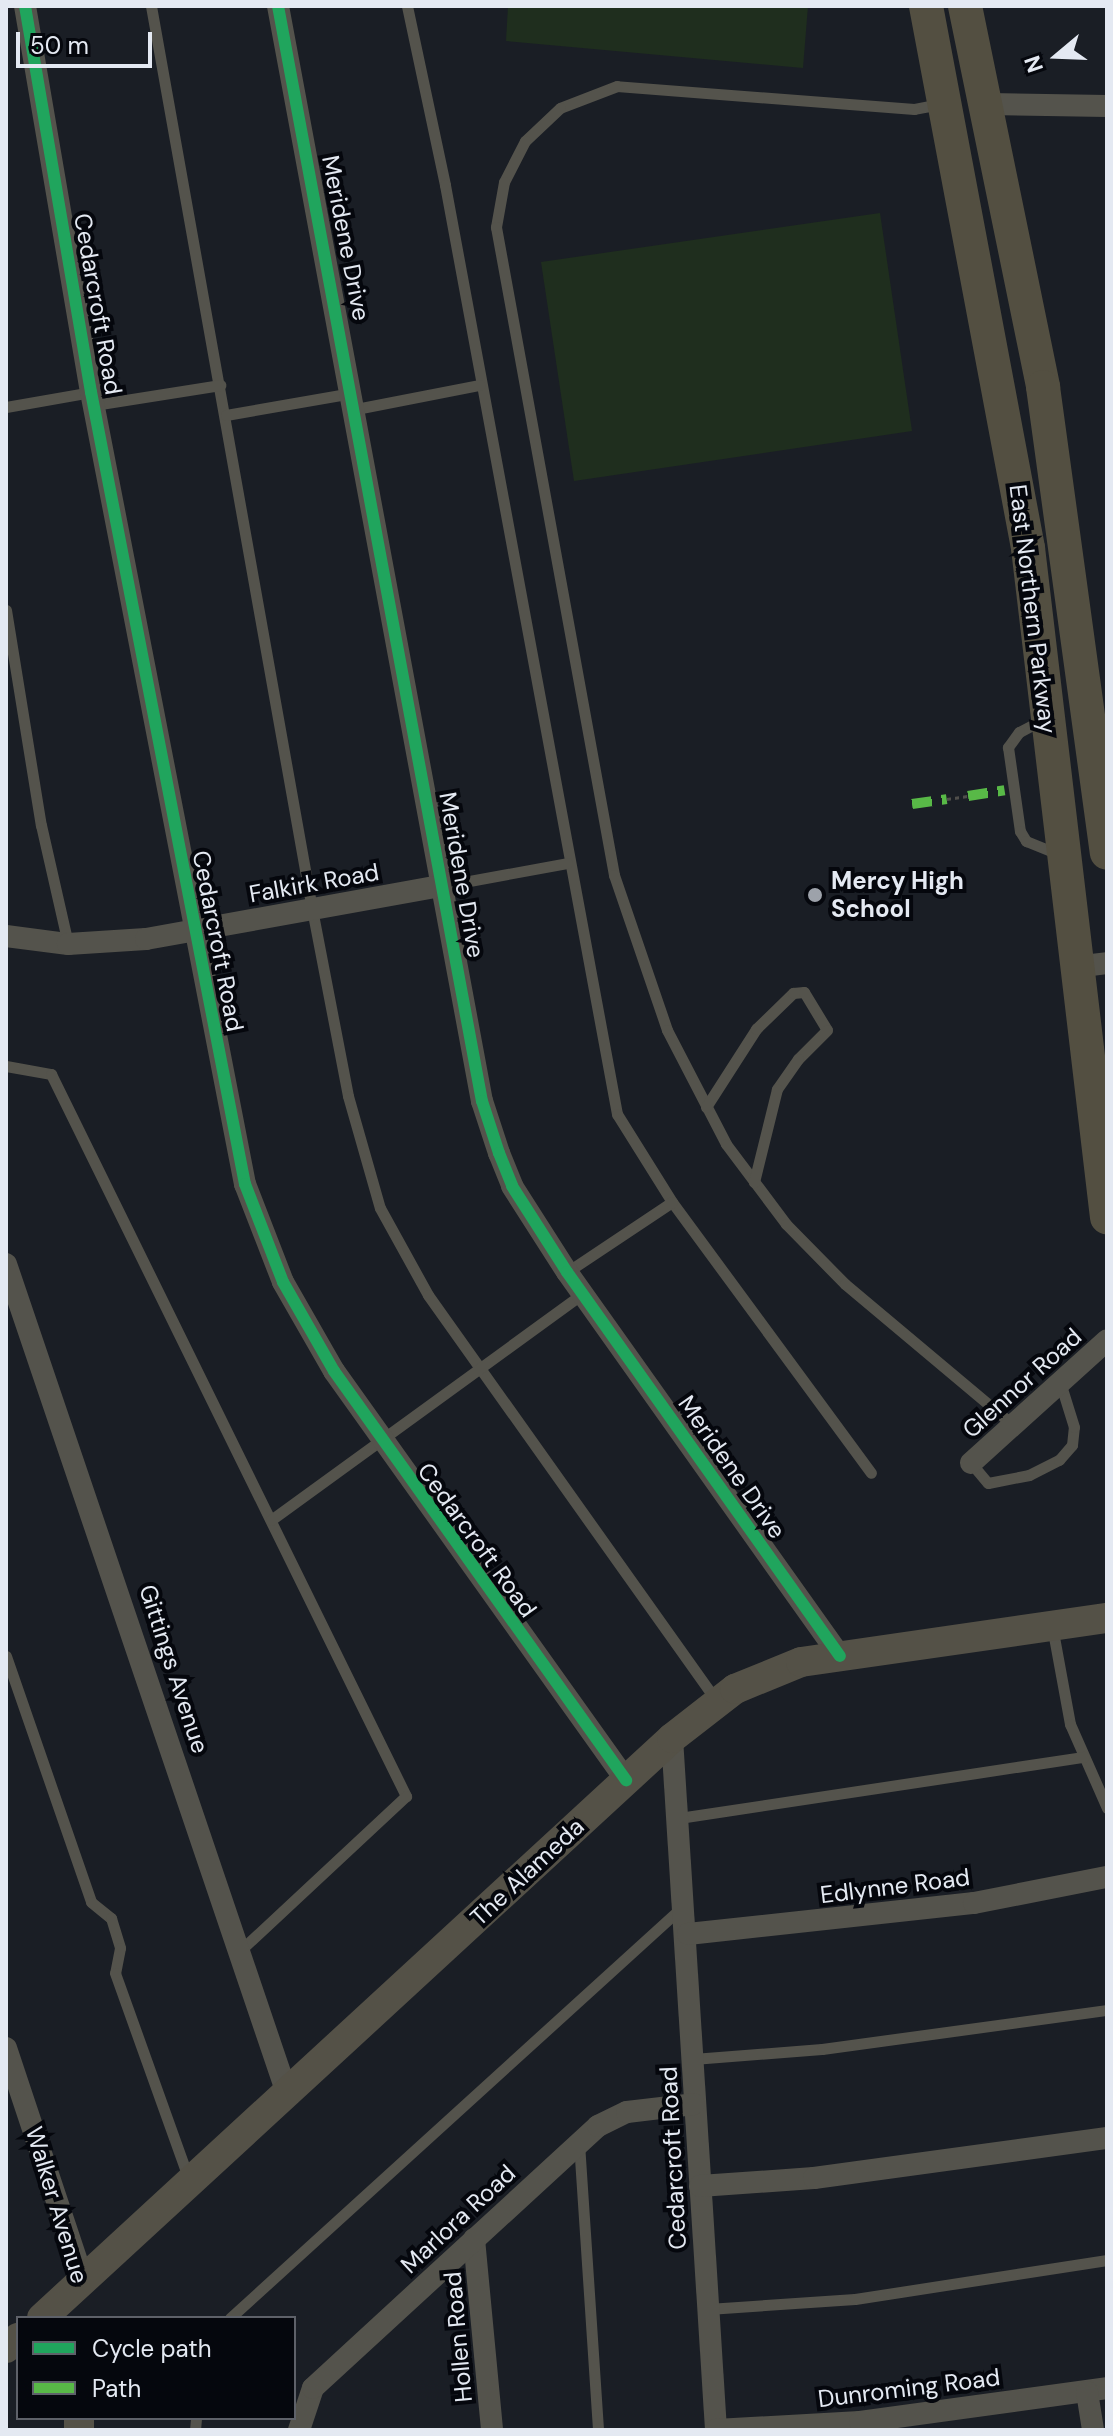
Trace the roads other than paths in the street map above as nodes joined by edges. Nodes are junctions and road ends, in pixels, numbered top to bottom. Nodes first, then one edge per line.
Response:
1 (25, 6) edge
2 (151, 6) edge
3 (278, 6) edge
4 (407, 6) edge
5 (926, 6) edge
6 (965, 6) edge
7 (948, 102) junction
8 (988, 104) junction
9 (1107, 106) edge
10 (220, 385) junction
11 (480, 385) junction
12 (92, 398) junction
13 (354, 401) junction
14 (6, 407) edge
15 (226, 415) junction
16 (6, 610) edge
17 (1107, 853) edge
18 (567, 863) junction
19 (442, 886) junction
20 (312, 909) junction
21 (193, 931) junction
22 (6, 936) edge
23 (68, 944) junction
24 (1091, 965) edge
25 (6, 1066) edge
26 (706, 1107) junction
27 (754, 1182) junction
28 (672, 1202) junction
29 (1107, 1217) edge
30 (6, 1264) edge
31 (567, 1272) junction
32 (582, 1294) junction
33 (1107, 1340) edge
34 (481, 1369) junction
35 (1060, 1382) junction
36 (1013, 1425) junction
37 (380, 1442) junction
38 (971, 1463) joint
39 (871, 1473) dead end
40 (271, 1520) junction
41 (1107, 1618) edge
42 (1052, 1626) junction
43 (6, 1656) edge
44 (840, 1656) junction
45 (716, 1702) junction
46 (672, 1738) junction
47 (1083, 1757) junction
48 (626, 1780) junction
49 (1107, 1808) edge
50 (679, 1818) junction
51 (1107, 1877) edge
52 (686, 1904) junction
53 (688, 1934) junction
54 (240, 1951) junction
55 (1107, 2010) edge
56 (6, 2048) edge
57 (693, 2059) junction
58 (287, 2093) junction
59 (694, 2104) junction
60 (1107, 2138) edge
61 (579, 2143) junction
62 (190, 2182) junction
63 (700, 2186) junction
64 (474, 2239) junction
65 (1107, 2260) edge
66 (84, 2283) junction
67 (708, 2309) junction
68 (44, 2316) edge
69 (83, 2316) edge
70 (232, 2316) edge
71 (1097, 2390) edge
72 (299, 2430) edge
73 (492, 2430) edge
74 (598, 2430) edge
75 (716, 2430) edge
76 (1093, 2430) edge

1 - 12 street, Cedarcroft Road
2 - 10 lane
3 - 13 street, Meridene Drive
4 - 11 lane
5 - 7 main road, East Northern Parkway
6 - 8 main road, East Northern Parkway
7 - 24 main road, East Northern Parkway
7 - 26 lane
8 - 9 street
8 - 17 main road, East Northern Parkway
10 - 12 lane
10 - 15 lane
11 - 13 lane
11 - 18 lane
12 - 14 lane
12 - 21 street, Cedarcroft Road
13 - 15 lane
13 - 19 street, Meridene Drive
15 - 20 lane
16 - 23 lane
18 - 19 lane
18 - 28 lane
19 - 20 street, Falkirk Road
19 - 31 street, Meridene Drive
20 - 21 street, Falkirk Road
20 - 34 lane
21 - 23 street, Falkirk Road
21 - 37 street, Cedarcroft Road
22 - 23 street, Falkirk Road
24 - 29 main road, East Northern Parkway
25 - 40 lane
26 - 27 lane
26 - 27 lane
27 - 36 lane
28 - 31 lane
28 - 39 lane
30 - 54 street, Gittings Avenue
31 - 32 street, Meridene Drive
32 - 34 lane
32 - 44 street, Meridene Drive
33 - 35 street, Glennor Road
34 - 37 lane
34 - 45 lane
35 - 36 street, Glennor Road
35 - 38 lane
36 - 38 street, Glennor Road
37 - 40 lane
37 - 48 street, Cedarcroft Road
40 - 54 lane
41 - 42 street, The Alameda
42 - 44 street, The Alameda
42 - 47 lane
43 - 62 lane
44 - 45 street, The Alameda
45 - 46 street, The Alameda
46 - 48 street, The Alameda
46 - 50 street, Cedarcroft Road
47 - 49 lane
47 - 50 lane
48 - 58 street, The Alameda
50 - 52 street, Cedarcroft Road
51 - 53 street, Edlynne Road
52 - 53 street, Cedarcroft Road
52 - 70 lane
53 - 57 street, Cedarcroft Road
54 - 58 street, Gittings Avenue
55 - 57 lane
56 - 66 street, Walker Avenue
57 - 59 street, Cedarcroft Road
58 - 62 street, The Alameda
59 - 61 street, Marlora Road
59 - 63 street, Cedarcroft Road
60 - 63 street
61 - 64 street, Marlora Road
61 - 74 lane
62 - 66 street, The Alameda
63 - 67 street, Cedarcroft Road
64 - 72 street, Marlora Road
64 - 73 street, Hollen Road
65 - 67 lane
66 - 68 street, The Alameda
66 - 69 street, Walker Avenue
67 - 75 street, Cedarcroft Road
71 - 75 street, Dunroming Road
71 - 76 street

